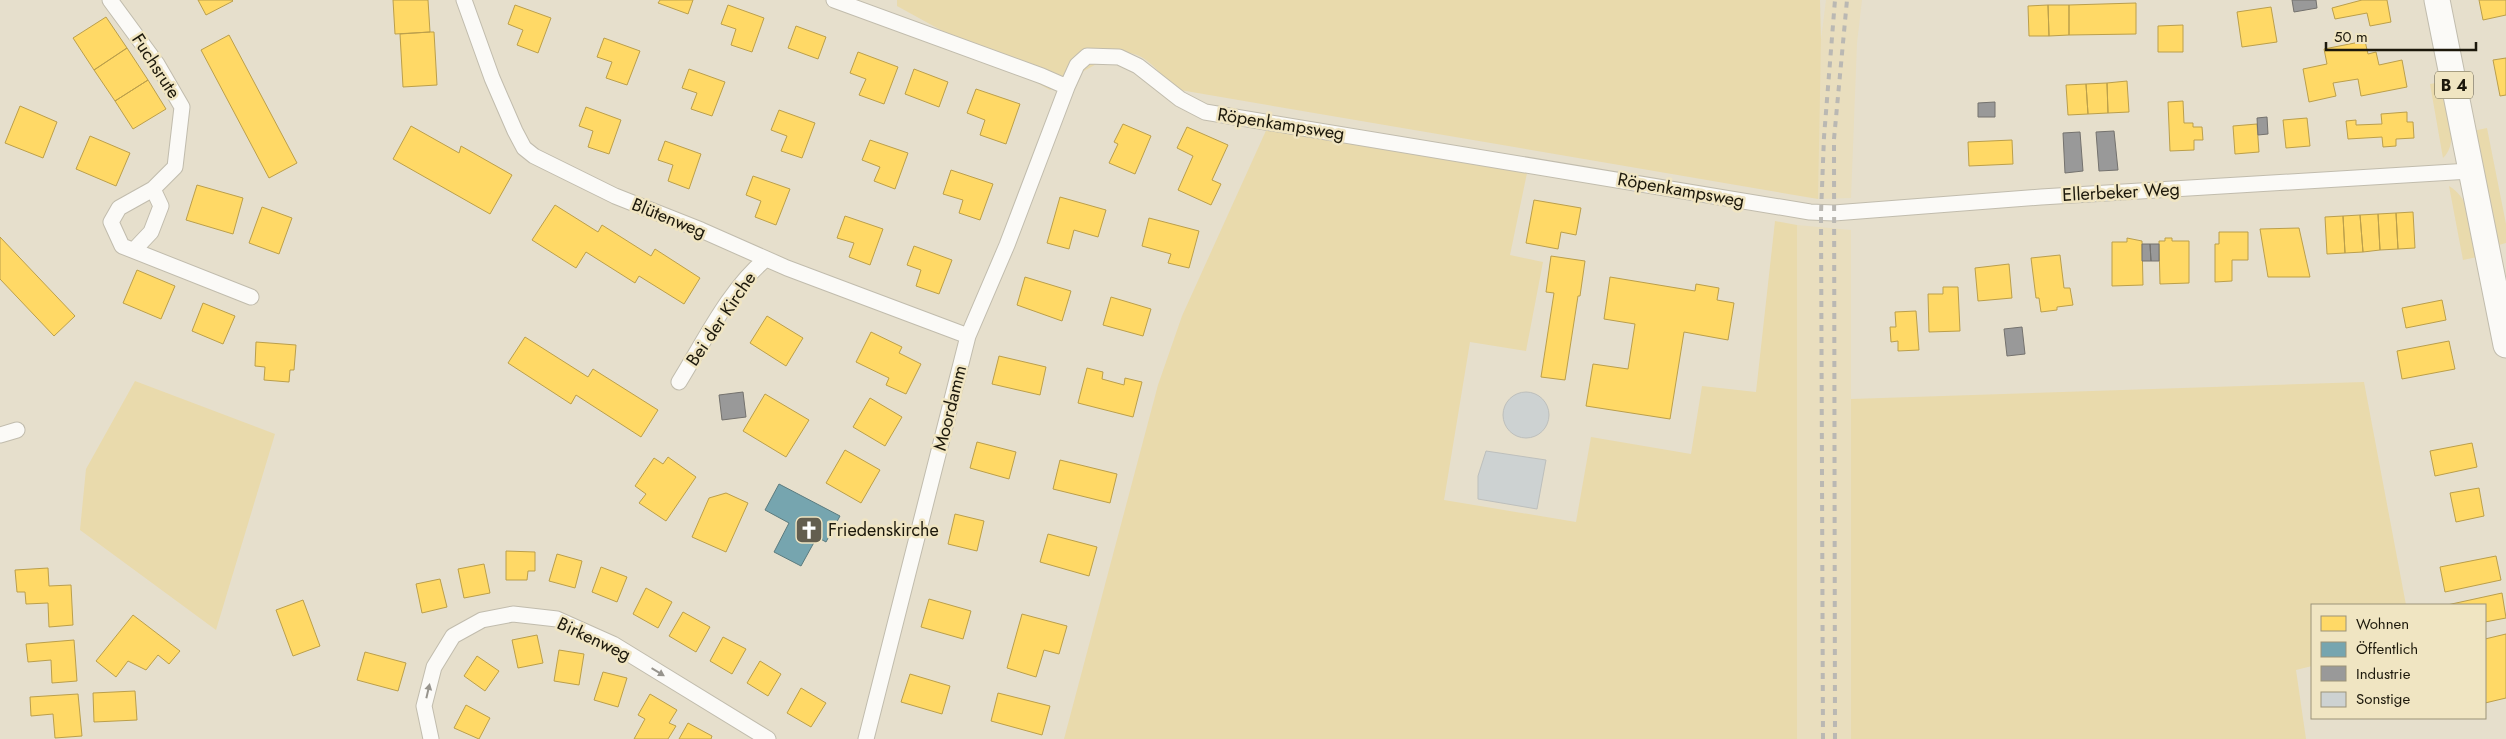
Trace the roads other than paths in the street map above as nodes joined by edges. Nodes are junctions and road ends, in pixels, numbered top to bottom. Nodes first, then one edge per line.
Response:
1 (110, 0) edge
2 (464, 0) edge
3 (834, 0) edge
4 (2437, 0) edge
5 (1067, 87) junction
6 (2470, 171) junction
7 (153, 189) junction
8 (1774, 206) joint
9 (134, 250) junction
10 (766, 259) junction
11 (251, 297) dead end
12 (968, 336) junction
13 (2506, 345) edge
14 (679, 382) dead end
15 (17, 430) dead end
16 (0, 435) edge
17 (431, 739) edge
18 (768, 739) edge
19 (866, 739) edge

1 - 7 street, Fuchsrute
2 - 10 street, Blütenweg
3 - 5 street
4 - 6 main road, B 4
5 - 8 street, Röpenkampsweg
5 - 12 street, Moordamm
6 - 8 street, Ellerbeker Weg
6 - 13 main road, B 4
7 - 9 street
7 - 9 street, Fuchsrute
9 - 11 street, Fuchsrute
10 - 12 street, Blütenweg
10 - 14 street, Bei der Kirche
12 - 19 street, Moordamm
15 - 16 street
17 -> 18 street, Birkenweg

